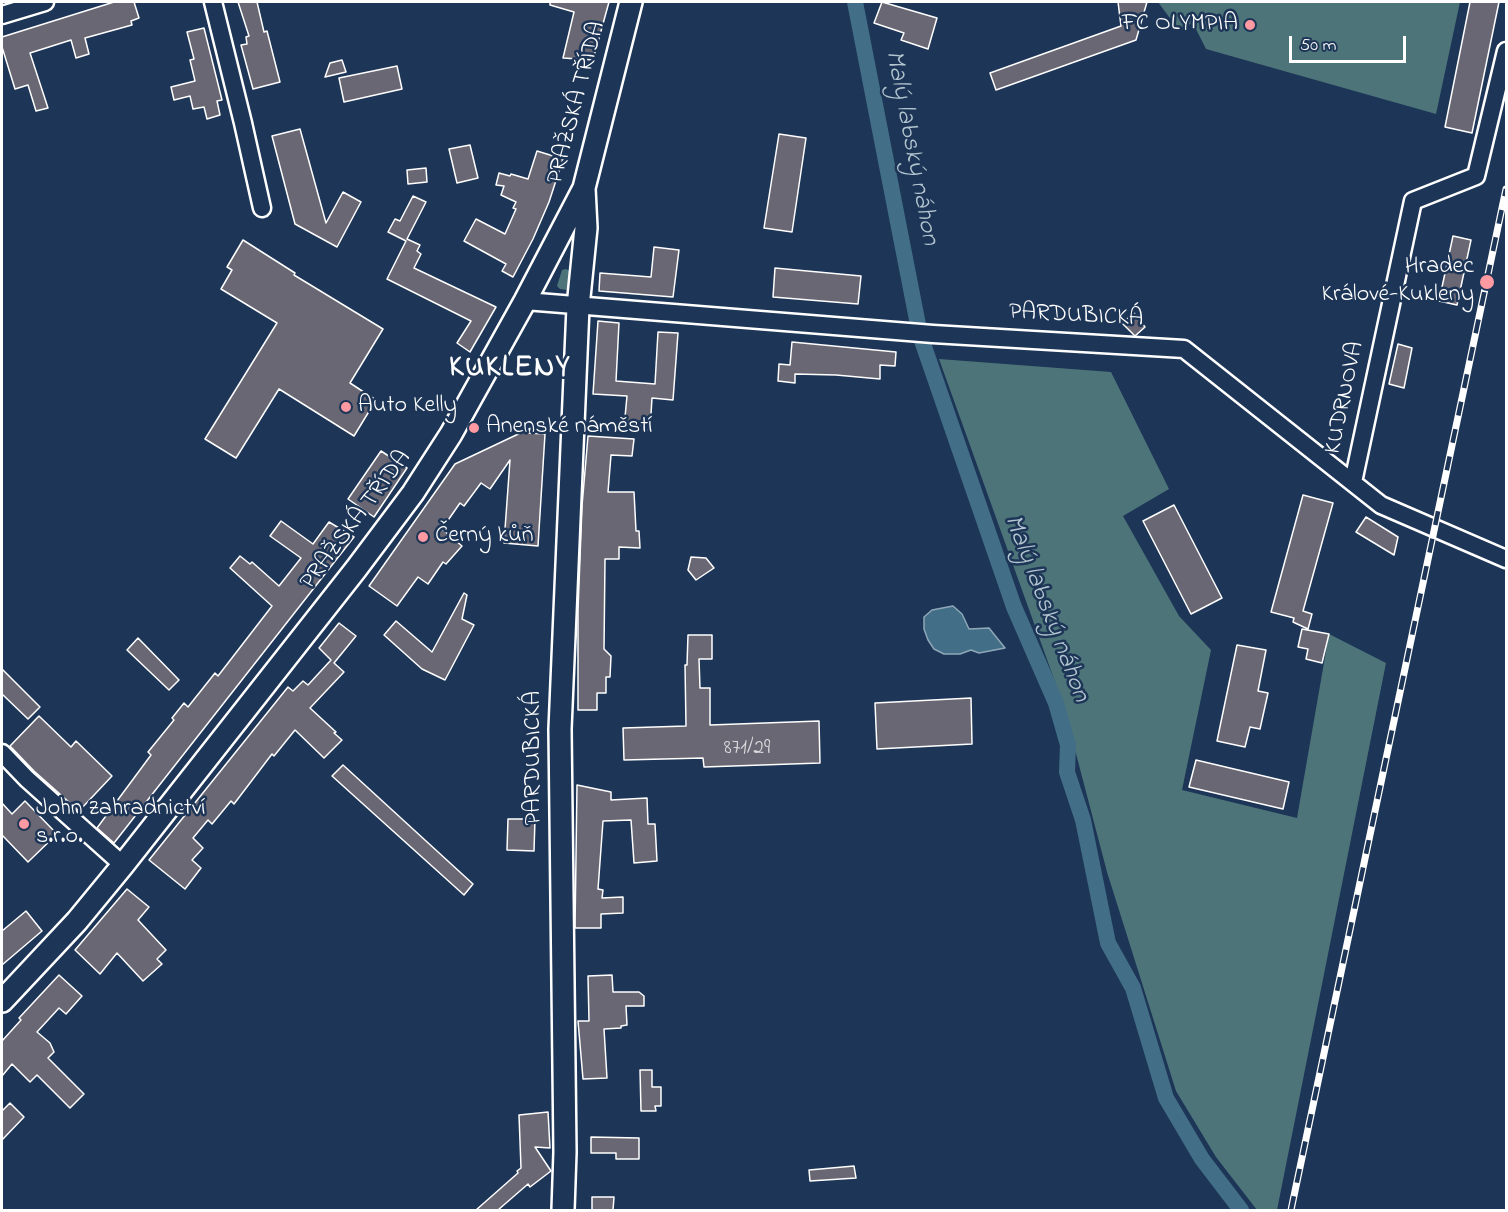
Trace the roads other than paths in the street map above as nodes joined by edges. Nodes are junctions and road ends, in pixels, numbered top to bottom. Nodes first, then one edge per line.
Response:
1 (45, 2) edge
2 (213, 2) edge
3 (632, 2) edge
4 (2, 15) edge
5 (1506, 51) edge
6 (584, 188) junction
7 (262, 208) dead end
8 (525, 301) junction
9 (578, 307) junction
10 (1353, 482) junction
11 (1506, 559) edge
12 (2, 753) edge
13 (123, 865) junction
14 (2, 1000) edge
15 (563, 1210) edge

1 - 4 street
2 - 7 street
3 - 6 street, PRAŽSKÁ TŘÍDA
5 - 10 street, KUDRNOVA
6 - 8 street, PRAŽSKÁ TŘÍDA
6 - 9 street, PARDUBICKÁ
8 - 9 street, PARDUBICKÁ
8 - 13 street, PRAŽSKÁ TŘÍDA
9 - 10 street, PARDUBICKÁ
9 - 15 street, PARDUBICKÁ
10 - 11 street, PARDUBICKÁ
12 - 13 street
13 - 14 street, PRAŽSKÁ TŘÍDA

